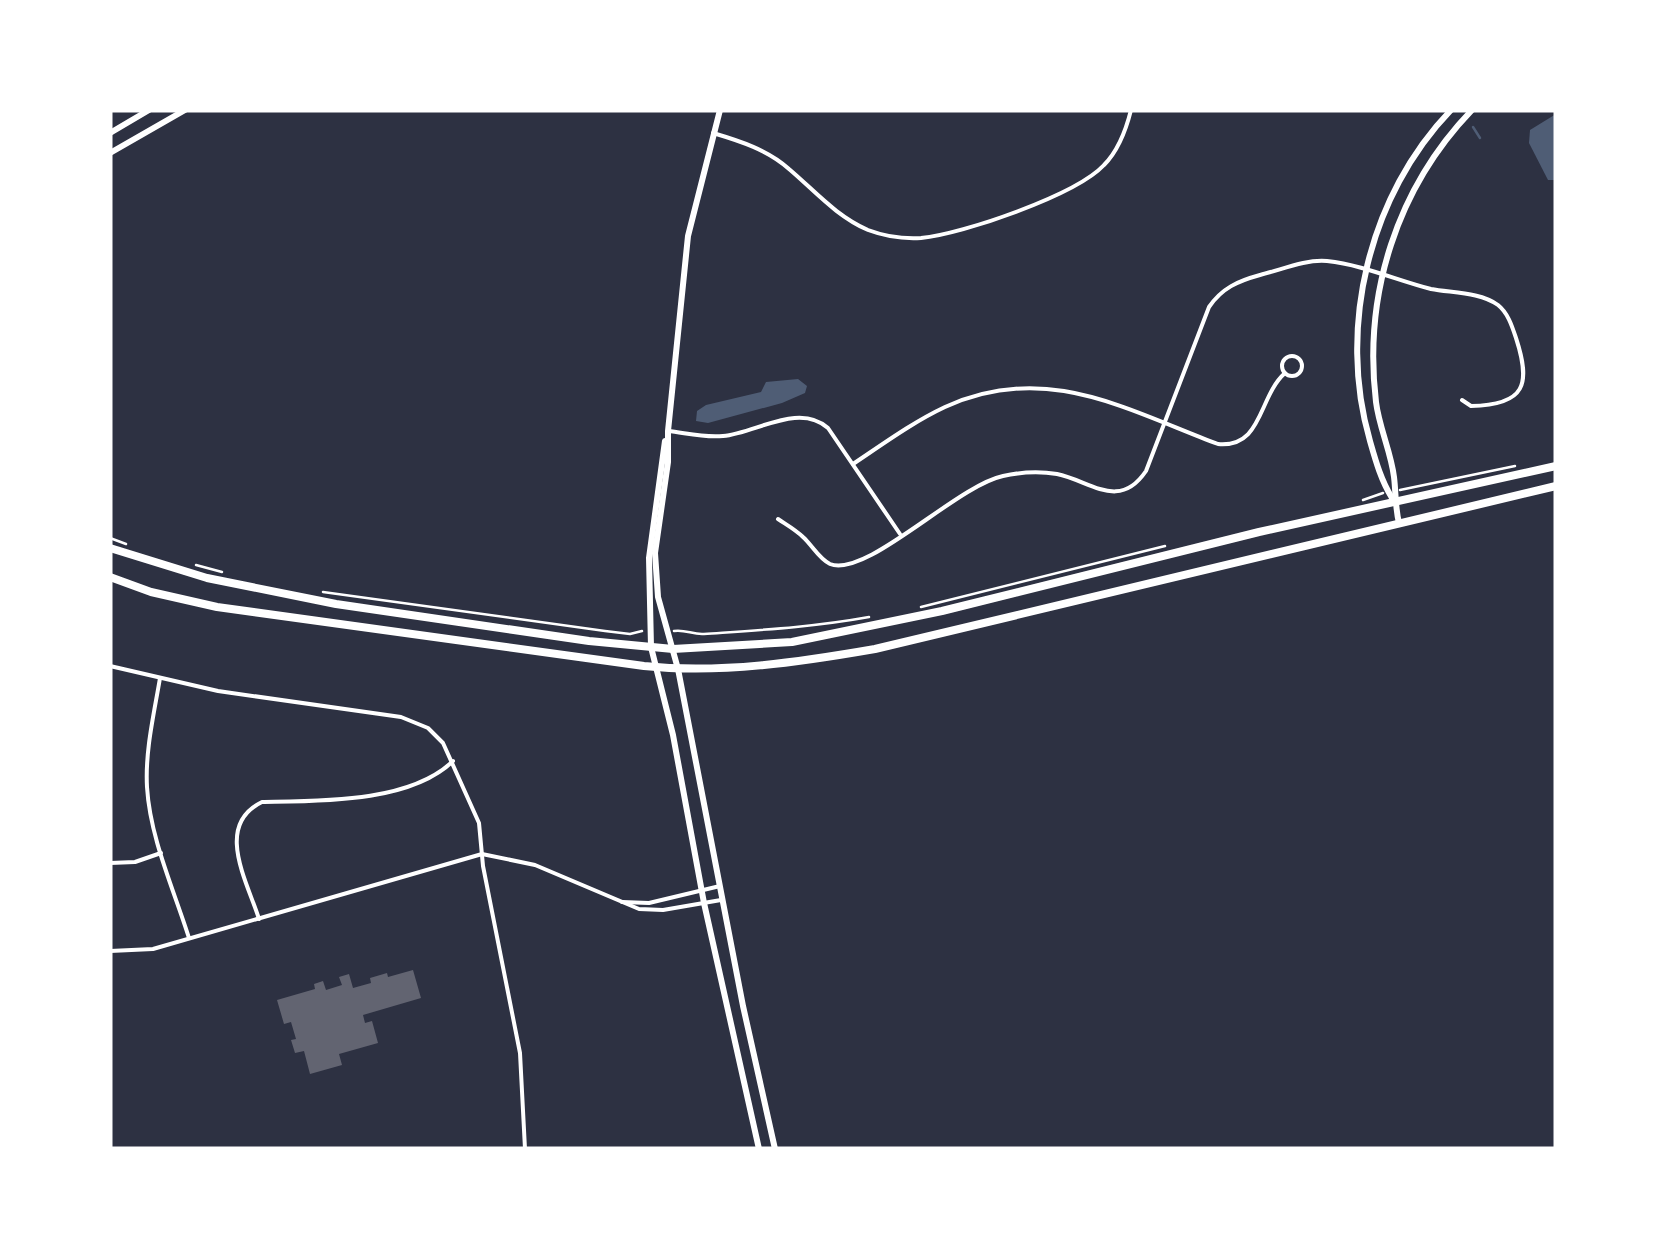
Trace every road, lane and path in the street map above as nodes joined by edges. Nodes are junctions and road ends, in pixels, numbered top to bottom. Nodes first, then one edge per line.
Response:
1 (149, 110) edge
2 (185, 110) edge
3 (720, 110) edge
4 (1131, 110) edge
5 (1452, 110) edge
6 (1472, 110) edge
7 (110, 132) edge
8 (713, 134) junction
9 (110, 153) edge
10 (1366, 270) junction
11 (1382, 274) junction
12 (1285, 373) junction
13 (1462, 400) dead end
14 (1163, 423) junction
15 (668, 430) junction
16 (853, 464) junction
17 (1525, 464) dead end
18 (1556, 466) edge
19 (1556, 486) edge
20 (1391, 491) junction
21 (1362, 501) dead end
22 (1393, 501) junction
23 (778, 519) dead end
24 (1399, 523) junction
25 (900, 535) junction
26 (110, 538) edge
27 (126, 544) dead end
28 (1172, 545) dead end
29 (110, 548) edge
30 (197, 566) dead end
31 (228, 574) dead end
32 (110, 578) edge
33 (315, 591) dead end
34 (912, 609) dead end
35 (882, 615) dead end
36 (652, 632) junction
37 (666, 632) junction
38 (651, 647) junction
39 (672, 649) junction
40 (110, 666) edge
41 (656, 668) junction
42 (678, 668) junction
43 (160, 678) junction
44 (453, 761) junction
45 (161, 853) junction
46 (482, 854) junction
47 (110, 862) edge
48 (720, 886) junction
49 (702, 891) junction
50 (723, 899) junction
51 (618, 902) junction
52 (704, 903) junction
53 (259, 919) junction
54 (190, 938) junction
55 (110, 951) edge
56 (525, 1149) edge
57 (759, 1149) edge
58 (775, 1149) edge

1 - 7 main road
2 - 9 main road
3 - 8 main road
4 - 8 street
5 - 10 main road
6 - 11 main road
8 - 15 main road
10 - 11 street
10 - 14 street
10 - 20 main road
11 - 13 street
11 - 20 main road
12 - 12 street
12 - 14 street
14 - 16 street
14 - 25 street
15 - 16 street
15 - 36 main road
15 - 37 main road
16 - 25 street
17 - 20 path
18 - 22 highway
19 - 24 highway
20 - 21 path
20 - 22 main road
22 - 24 main road
22 - 39 highway
23 - 25 street
24 - 42 highway
26 - 27 path
28 - 34 path
29 - 38 highway
30 - 31 path
32 - 41 highway
33 - 36 path
35 - 37 path
36 - 38 main road
37 - 39 main road
38 - 39 highway
38 - 41 main road
39 - 42 main road
40 - 43 street
41 - 42 highway
41 - 49 main road
42 - 48 main road
43 - 44 street
43 - 45 street
44 - 46 street
44 - 53 street
45 - 47 street
45 - 54 street
46 - 51 street
46 - 53 street
46 - 56 street
48 - 49 street
48 - 50 main road
49 - 51 street
49 - 52 main road
50 - 52 street
50 - 58 main road
51 - 52 street
52 - 57 main road
53 - 54 street
54 - 55 street

